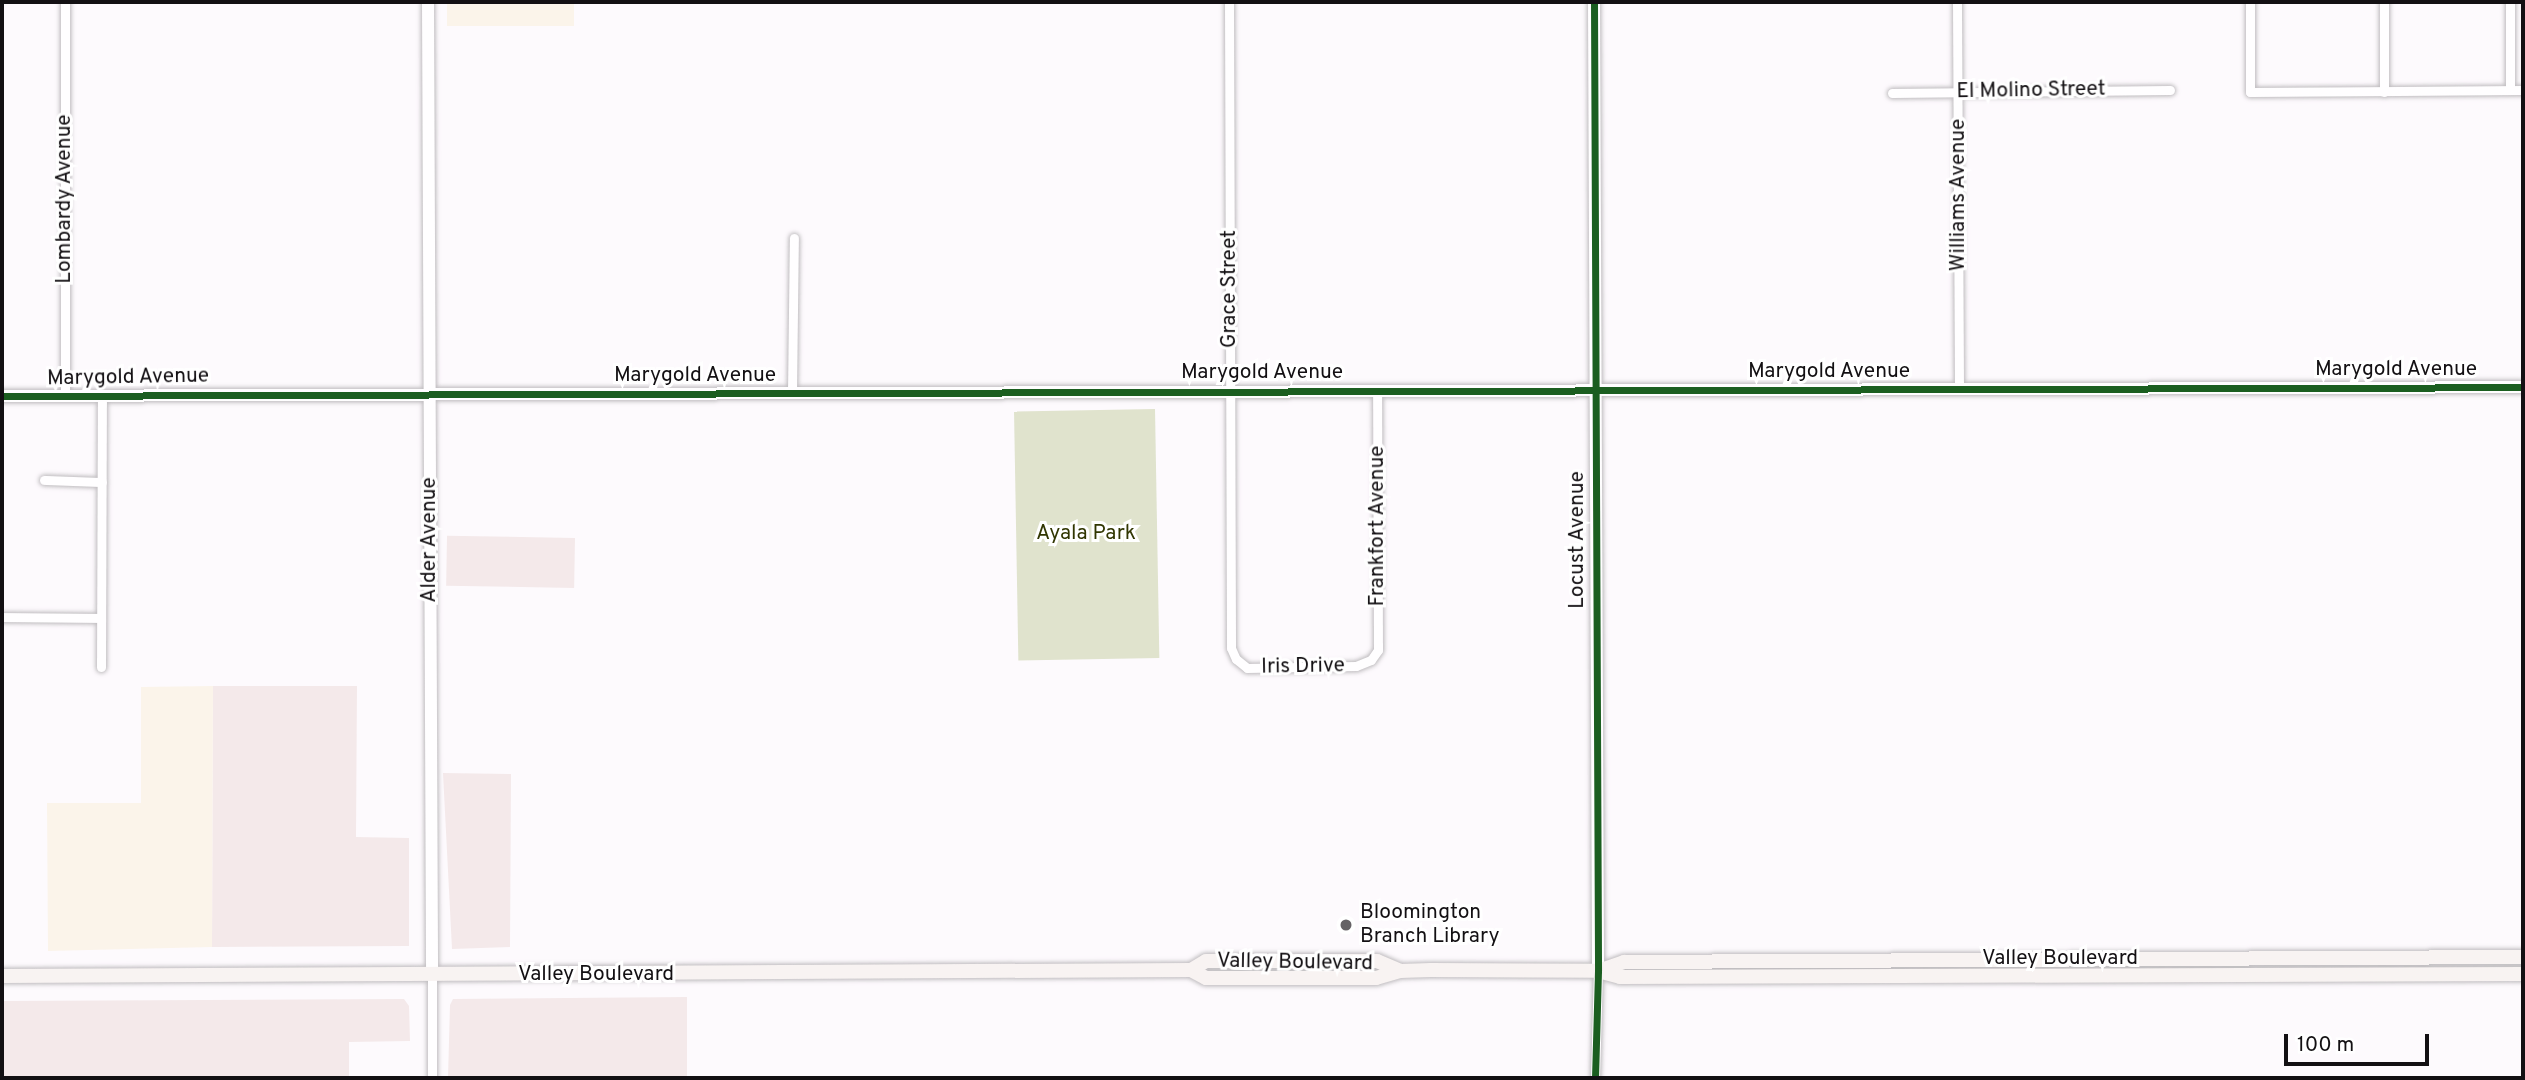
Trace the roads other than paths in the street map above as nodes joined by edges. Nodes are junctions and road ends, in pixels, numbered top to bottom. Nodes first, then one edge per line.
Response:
1 (65, 2) edge
2 (428, 2) edge
3 (1229, 2) edge
4 (1594, 2) edge
5 (1957, 2) edge
6 (2250, 2) edge
7 (2384, 2) edge
8 (2510, 2) edge
9 (2169, 90) dead end
10 (2510, 90) junction
11 (2523, 90) edge
12 (1958, 92) junction
13 (2384, 92) junction
14 (1892, 93) dead end
15 (794, 238) dead end
16 (2523, 387) edge
17 (1959, 389) junction
18 (1377, 390) junction
19 (1594, 390) junction
20 (1230, 391) junction
21 (792, 393) junction
22 (102, 395) junction
23 (430, 395) junction
24 (2, 396) edge
25 (65, 397) junction
26 (44, 480) dead end
27 (102, 482) junction
28 (2, 617) edge
29 (101, 618) junction
30 (1236, 659) joint
31 (1371, 660) joint
32 (101, 667) dead end
33 (2523, 957) edge
34 (1598, 971) junction
35 (2523, 974) edge
36 (2, 976) edge
37 (432, 976) junction
38 (432, 1078) edge
39 (1595, 1078) edge

1 - 25 street, Lombardy Avenue
2 - 23 street, Alder Avenue
3 - 20 street, Grace Street
4 - 19 street, Locust Avenue
5 - 12 street, Williams Avenue
6 - 13 street
7 - 13 street
8 - 10 street
9 - 12 street, El Molino Street
10 - 11 street
10 - 13 street
12 - 14 street, El Molino Street
12 - 17 street, Williams Avenue
15 - 21 street
16 - 17 street, Marygold Avenue
17 - 19 street, Marygold Avenue
18 - 19 street, Marygold Avenue
18 - 20 street, Marygold Avenue
18 - 31 street, Frankfort Avenue
19 - 34 street, Locust Avenue
20 - 21 street, Marygold Avenue
20 - 30 street, Grace Street
21 - 23 street, Marygold Avenue
22 - 23 street, Marygold Avenue
22 - 25 street, Marygold Avenue
22 - 27 street
23 - 37 street, Alder Avenue
24 - 25 street, Marygold Avenue
26 - 27 street
27 - 29 street
28 - 29 street
29 - 32 street
30 - 31 street, Iris Drive
33 - 34 main road, Valley Boulevard
34 - 35 main road, Valley Boulevard
34 - 37 main road, Valley Boulevard
34 - 39 street, Locust Avenue
36 - 37 main road, Valley Boulevard
37 - 38 street, Alder Avenue

